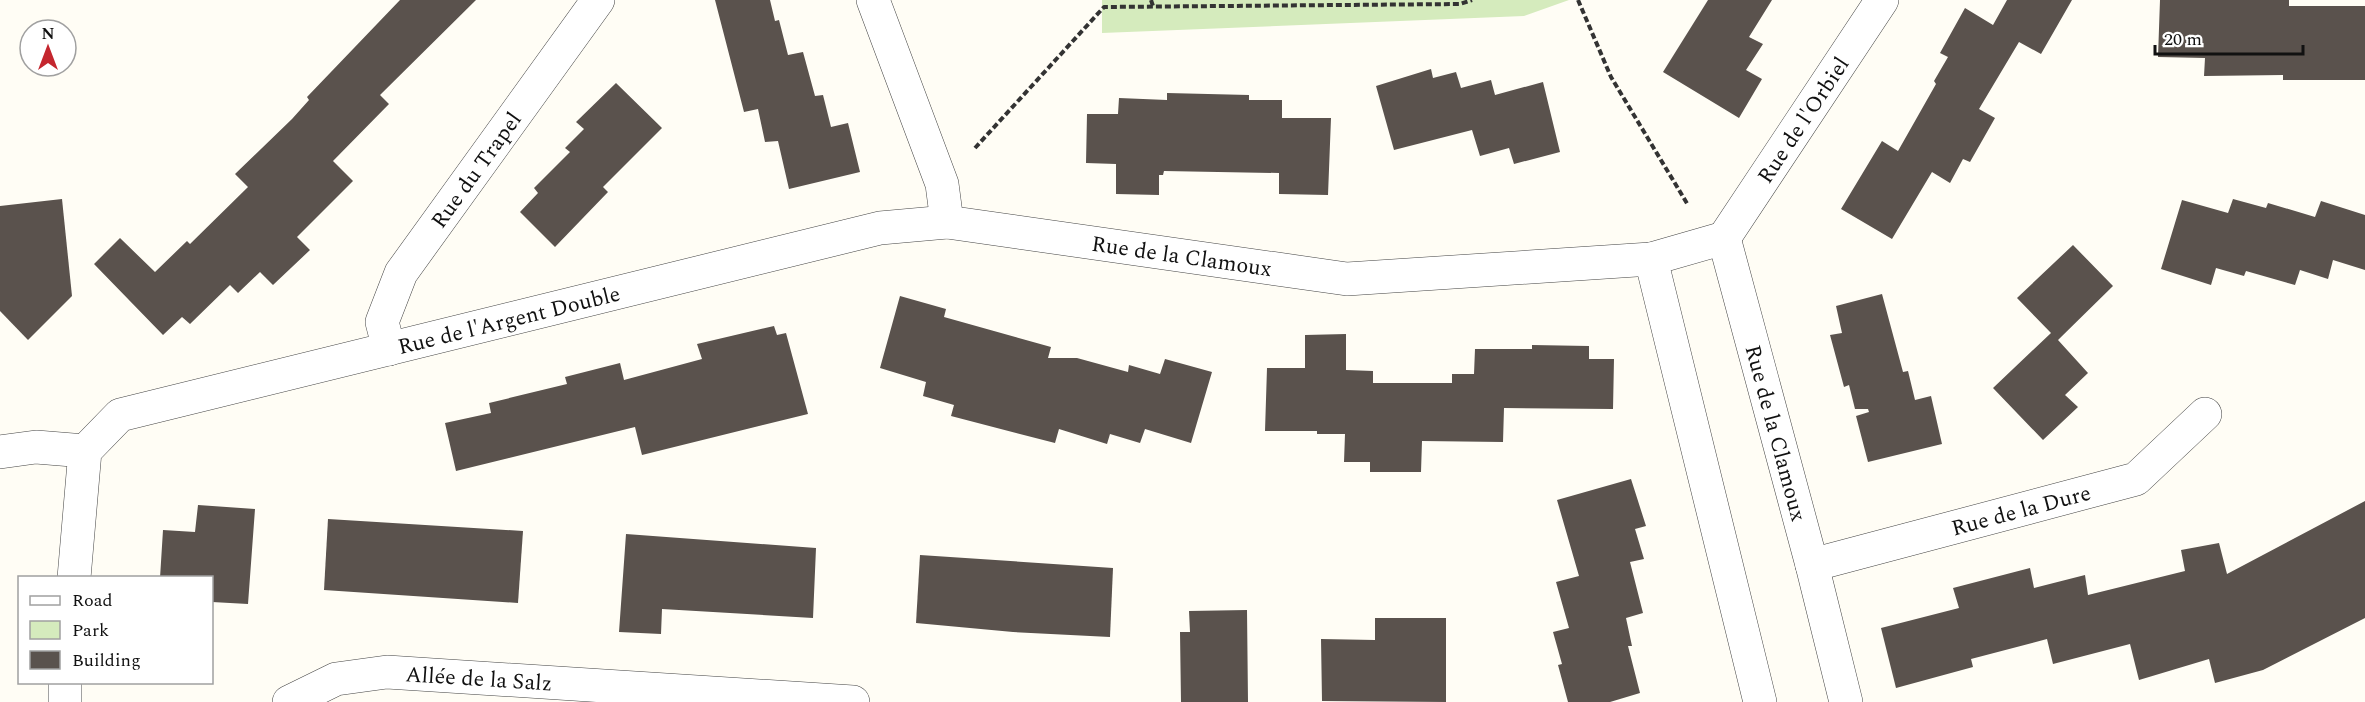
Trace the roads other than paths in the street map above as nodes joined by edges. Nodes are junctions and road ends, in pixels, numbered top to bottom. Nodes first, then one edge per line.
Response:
1 (598, 0) edge
2 (873, 0) edge
3 (1882, 0) edge
4 (947, 222) junction
5 (1717, 240) junction
6 (1651, 259) junction
7 (389, 350) junction
8 (2205, 414) dead end
9 (85, 451) junction
10 (0, 452) edge
11 (1812, 565) junction
12 (74, 576) edge
13 (65, 684) edge
14 (65, 702) edge
15 (290, 702) edge
16 (854, 702) edge
17 (1760, 702) edge
18 (1846, 702) edge

1 - 7 street, Rue du Trapel
2 - 4 street
3 - 5 street, Rue de l'Orbiel
4 - 6 street, Rue de la Clamoux
4 - 7 street, Rue de l'Argent Double
5 - 6 street, Rue de la Clamoux
5 - 11 street, Rue de la Clamoux
6 - 17 street
7 - 9 street, Rue de l'Argent Double
8 - 11 street, Rue de la Dure
9 - 10 street
9 - 12 street
11 - 18 street, Rue de la Clamoux
13 - 14 street
15 - 16 street, Allée de la Salz

